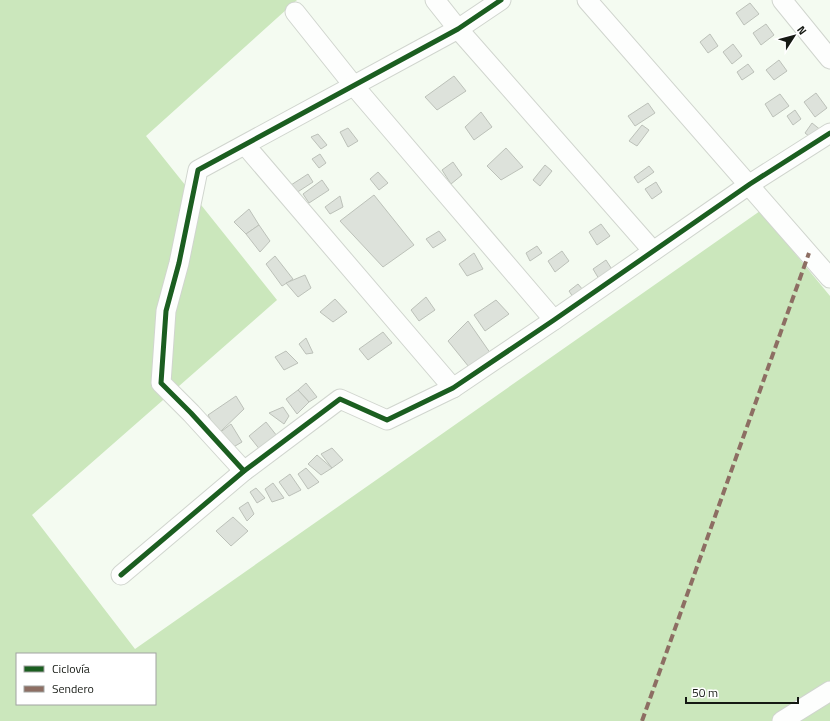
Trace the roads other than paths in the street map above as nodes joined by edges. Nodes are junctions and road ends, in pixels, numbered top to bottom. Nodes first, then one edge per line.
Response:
1 (435, 0) edge
2 (501, 0) edge
3 (588, 0) edge
4 (782, 0) edge
5 (295, 12) dead end
6 (458, 29) junction
7 (830, 59) edge
8 (354, 86) junction
9 (830, 133) edge
10 (245, 145) junction
11 (750, 184) junction
12 (653, 251) junction
13 (830, 278) edge
14 (554, 320) junction
15 (453, 388) junction
16 (244, 471) junction
17 (121, 575) dead end
18 (830, 691) edge
19 (782, 721) edge

1 - 6 street
2 - 6 street
3 - 11 street
4 - 7 street
5 - 8 street
6 - 8 street
6 - 12 street
8 - 10 street
8 - 14 street
9 - 11 street
10 - 15 street
10 - 16 street
11 - 12 street
11 - 13 street
12 - 14 street
14 - 15 street
15 - 16 street
16 - 17 street
18 - 19 street

